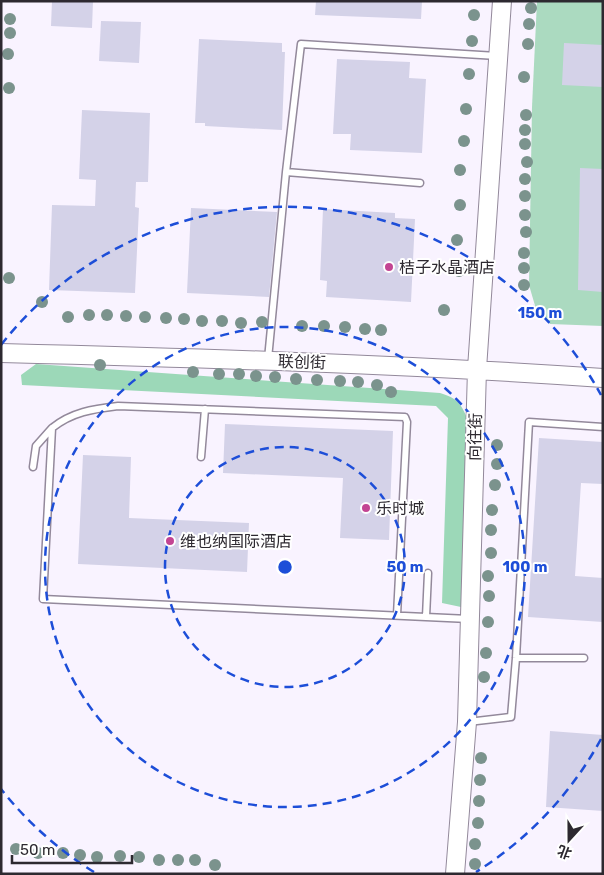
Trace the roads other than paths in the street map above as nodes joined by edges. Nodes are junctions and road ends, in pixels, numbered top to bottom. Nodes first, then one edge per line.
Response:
1 (502, 1) edge
2 (498, 56) junction
3 (286, 172) junction
4 (420, 183) dead end
5 (1, 353) edge
6 (268, 360) junction
7 (477, 369) junction
8 (603, 378) edge
9 (205, 409) junction
10 (603, 426) edge
11 (52, 428) junction
12 (201, 456) dead end
13 (34, 467) dead end
14 (428, 573) dead end
15 (397, 615) junction
16 (426, 617) junction
17 (470, 619) junction
18 (516, 658) junction
19 (584, 658) dead end
20 (467, 722) junction
21 (455, 874) edge

1 - 2 street, 向往街
2 - 3 lane
2 - 7 street, 向往街
3 - 4 lane
3 - 6 lane
5 - 6 street, 联创街
6 - 7 street, 联创街
7 - 8 street, 联创街
7 - 17 street, 向往街
9 - 11 lane
9 - 12 lane
9 - 15 lane
10 - 18 lane
11 - 13 lane
11 - 15 lane
14 - 16 lane
15 - 16 lane
16 - 17 lane
17 - 20 street, 向往街
18 - 19 lane
18 - 20 lane
20 - 21 street, 向往街

